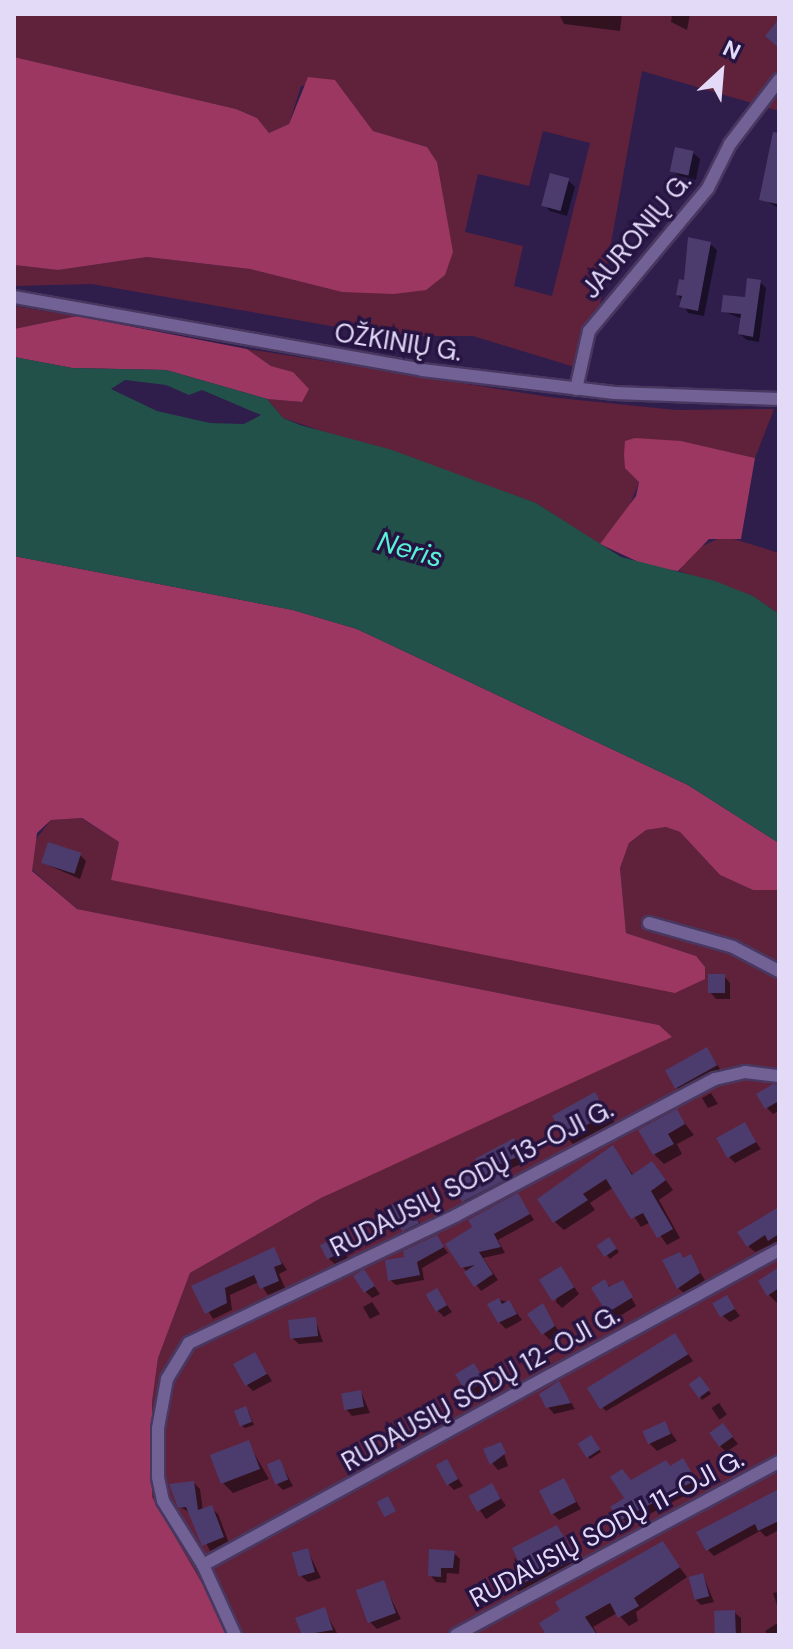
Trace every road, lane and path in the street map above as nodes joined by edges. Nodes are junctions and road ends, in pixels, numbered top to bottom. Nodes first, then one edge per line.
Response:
1 (779, 80) edge
2 (14, 297) edge
3 (576, 389) junction
4 (779, 399) edge
5 (649, 923) dead end
6 (779, 971) edge
7 (779, 1076) edge
8 (779, 1250) edge
9 (779, 1462) edge
10 (203, 1565) junction
11 (235, 1635) edge
12 (456, 1635) edge

1 - 3 street, JAURONIŲ G.
2 - 3 street, OŽKINIŲ G.
3 - 4 street, OŽKINIŲ G.
5 - 6 street
7 - 10 street, RUDAUSIŲ SODŲ 13-OJI G.
8 - 10 street, RUDAUSIŲ SODŲ 12-OJI G.
9 - 12 street, RUDAUSIŲ SODŲ 11-OJI G.
10 - 11 street

